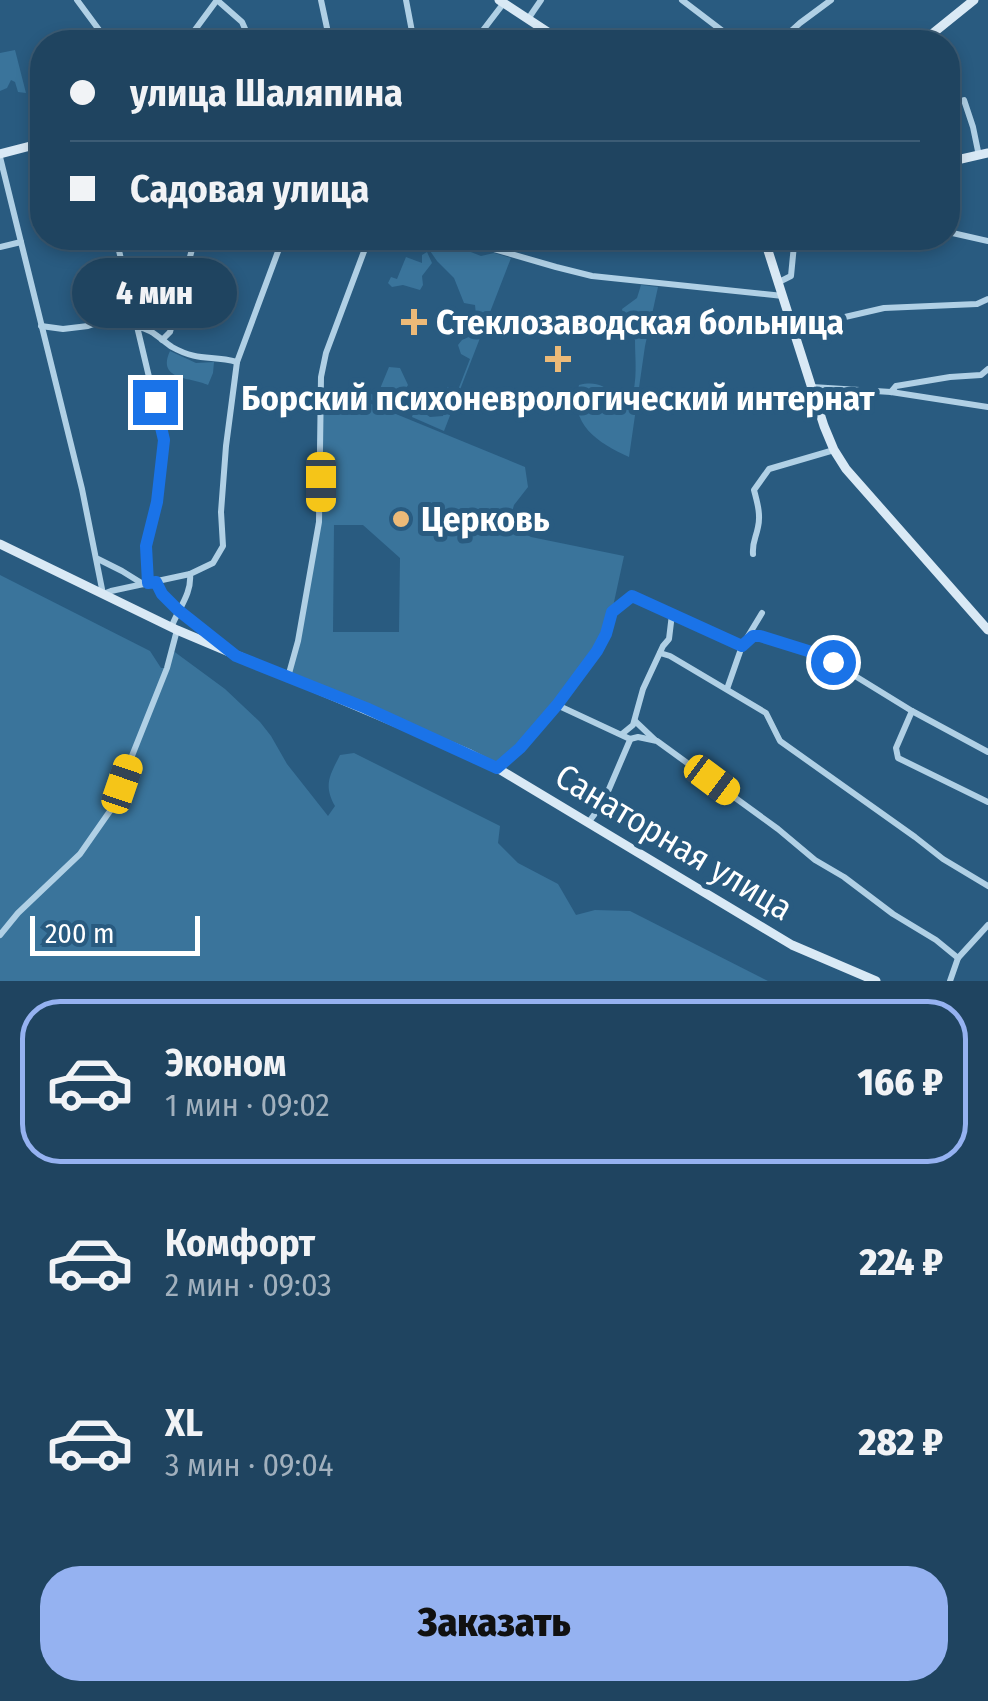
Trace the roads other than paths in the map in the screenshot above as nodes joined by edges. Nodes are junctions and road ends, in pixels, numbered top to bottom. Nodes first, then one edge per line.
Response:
1 (77, 0) edge
2 (217, 0) edge
3 (321, 0) edge
4 (406, 0) edge
5 (541, 0) edge
6 (682, 0) edge
7 (831, 0) edge
8 (974, 0) edge
9 (501, 2) edge
10 (527, 20) junction
11 (99, 30) edge
12 (195, 30) edge
13 (246, 30) edge
14 (327, 30) edge
15 (412, 30) edge
16 (482, 30) edge
17 (543, 30) edge
18 (721, 30) edge
19 (792, 30) edge
20 (937, 30) edge
21 (964, 100) dead end
22 (30, 147) edge
23 (983, 154) edge
24 (0, 156) edge
25 (960, 235) edge
26 (988, 241) edge
27 (21, 242) junction
28 (0, 246) edge
29 (119, 250) edge
30 (192, 250) edge
31 (278, 250) edge
32 (365, 250) edge
33 (496, 250) edge
34 (769, 250) edge
35 (794, 250) edge
36 (779, 282) junction
37 (784, 296) junction
38 (180, 297) junction
39 (988, 299) edge
40 (132, 308) junction
41 (791, 318) junction
42 (136, 323) junction
43 (41, 326) junction
44 (162, 340) junction
45 (238, 362) junction
46 (988, 369) edge
47 (812, 387) junction
48 (891, 392) junction
49 (988, 407) edge
50 (834, 450) junction
51 (0, 544) edge
52 (753, 554) dead end
53 (98, 559) junction
54 (190, 574) junction
55 (149, 583) junction
56 (103, 594) junction
57 (178, 610) junction
58 (762, 613) dead end
59 (672, 614) junction
60 (174, 629) junction
61 (988, 630) edge
62 (742, 646) junction
63 (660, 653) junction
64 (236, 656) junction
65 (288, 677) junction
66 (727, 689) junction
67 (557, 705) junction
68 (912, 711) junction
69 (634, 720) junction
70 (622, 735) junction
71 (630, 739) junction
72 (656, 741) junction
73 (988, 752) edge
74 (497, 768) junction
75 (988, 802) edge
76 (588, 823) junction
77 (988, 886) edge
78 (988, 925) edge
79 (0, 935) edge
80 (958, 958) junction
81 (876, 981) edge
82 (950, 981) edge

1 - 11 street
2 - 12 street
2 - 13 street
3 - 14 street
4 - 15 street
5 - 10 street
6 - 18 street
7 - 19 street
8 - 20 main road
9 - 10 main road
9 - 16 street
10 - 17 main road
21 - 23 street
22 - 24 main road
24 - 27 street
25 - 26 street
27 - 28 street
27 - 43 street
29 - 40 street
30 - 38 street
31 - 45 street
32 - 65 street
33 - 37 street
34 - 36 main road
35 - 36 street
36 - 37 main road
37 - 41 main road
38 - 40 street
38 - 44 street
39 - 41 street
40 - 42 street
41 - 47 main road
42 - 43 street
42 - 44 street
42 - 55 street
43 - 53 street
44 - 45 street
45 - 54 street
46 - 48 street
47 - 48 street
47 - 50 main road
48 - 49 street
50 - 52 street
50 - 61 main road
51 - 56 main road, Санаторная улица
53 - 55 street
53 - 56 street
54 - 55 street
54 - 57 street
55 - 56 street
55 - 57 street
56 - 60 main road, Санаторная улица
57 - 60 street
57 - 64 street
58 - 62 street
59 - 62 street
59 - 63 street
59 - 67 street
60 - 64 main road, Санаторная улица
60 - 79 street
62 - 66 street
62 - 68 street
63 - 66 street
63 - 69 street
64 - 65 main road, Санаторная улица
65 - 74 main road, Санаторная улица
66 - 77 street
67 - 70 street
67 - 74 street
68 - 73 street
68 - 75 street
69 - 70 street
69 - 72 street
70 - 71 street
71 - 72 street
71 - 76 street
72 - 80 street
74 - 76 main road, Санаторная улица
76 - 81 main road, Санаторная улица
78 - 80 street
80 - 82 street

